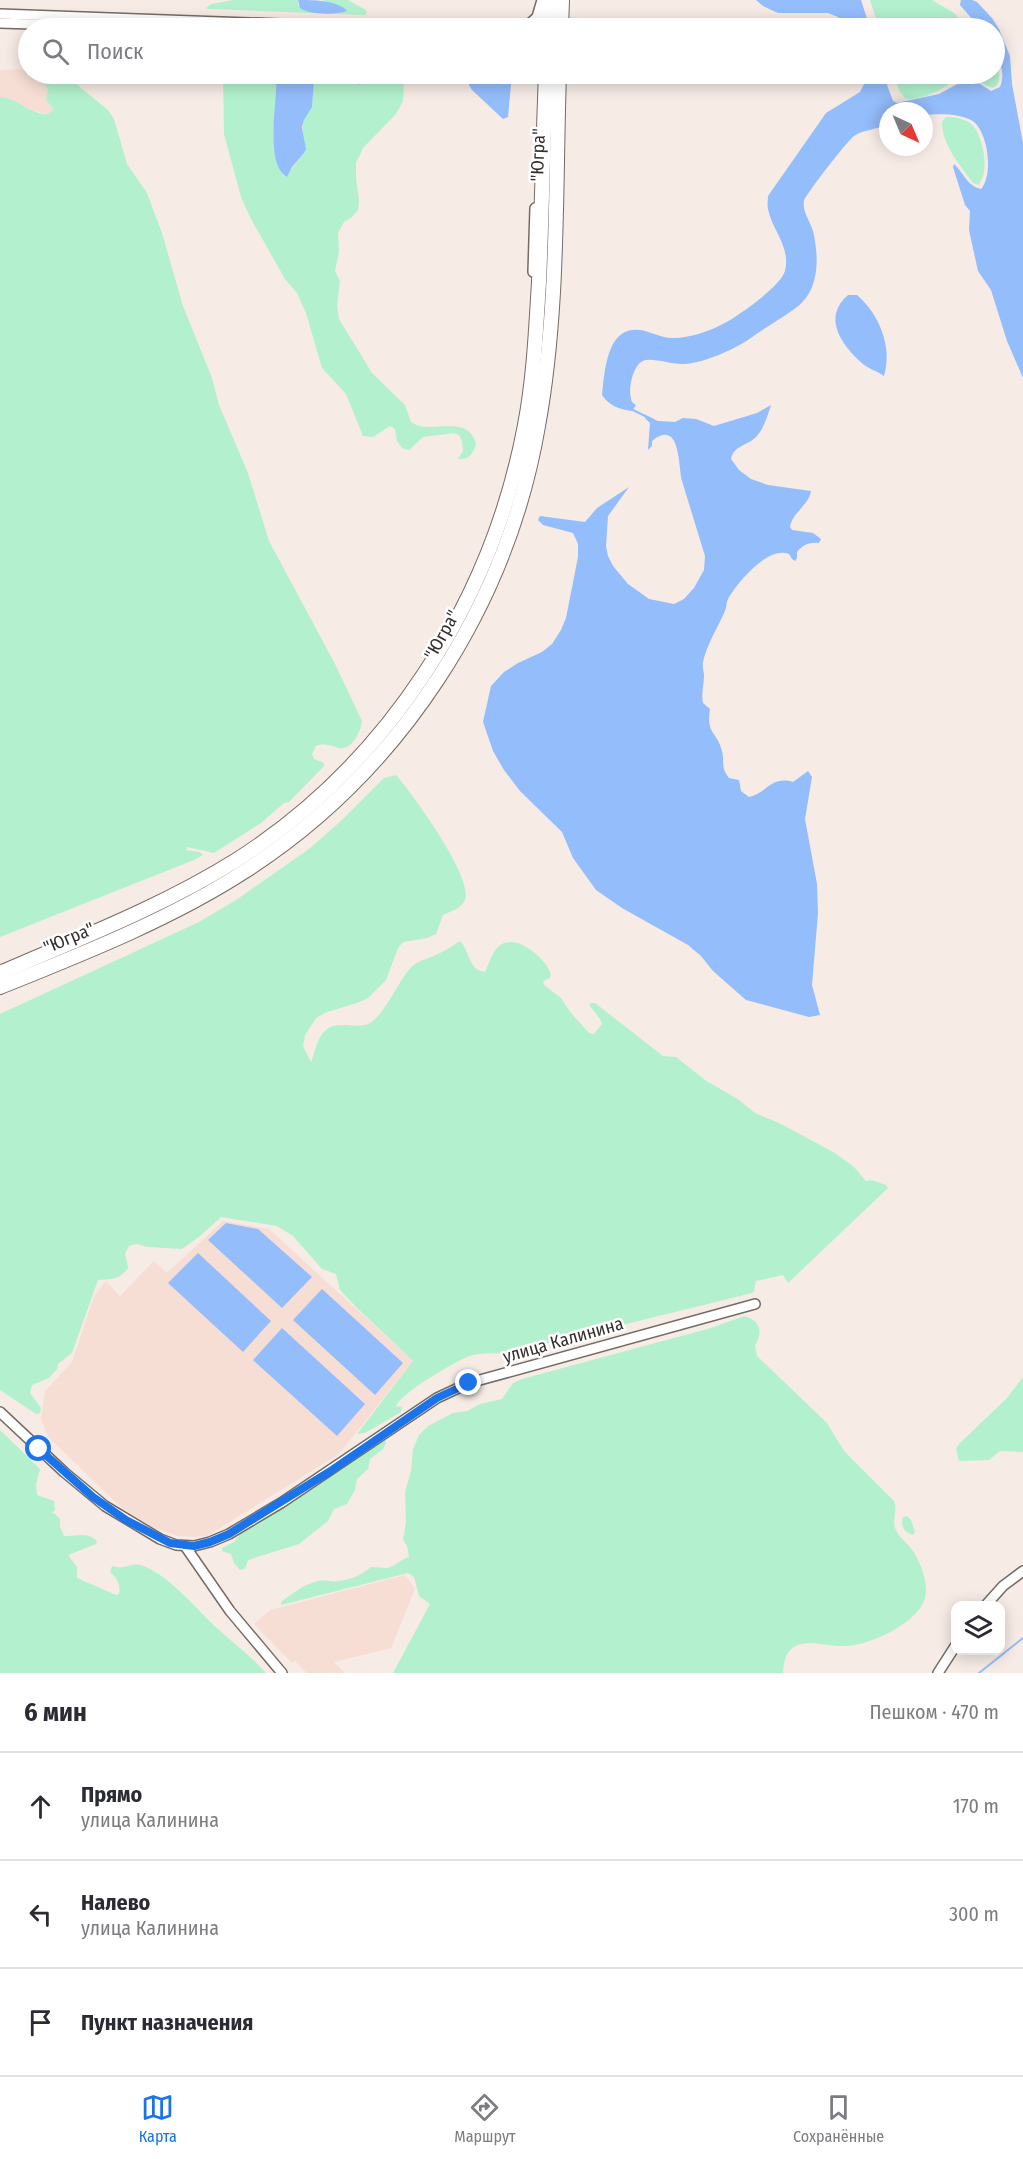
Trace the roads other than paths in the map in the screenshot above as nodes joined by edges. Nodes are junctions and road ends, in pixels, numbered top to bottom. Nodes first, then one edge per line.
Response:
1 (545, 0) edge
2 (562, 0) edge
3 (0, 14) edge
4 (112, 18) edge
5 (534, 18) edge
6 (547, 18) edge
7 (561, 18) edge
8 (0, 22) edge
9 (18, 23) edge
10 (543, 84) edge
11 (559, 84) edge
12 (0, 973) edge
13 (0, 987) edge
14 (755, 1304) dead end
15 (0, 1412) edge
16 (184, 1546) junction
17 (1023, 1571) edge
18 (989, 1601) edge
19 (951, 1653) edge
20 (282, 1673) edge
21 (938, 1673) edge

1 - 5 street
1 - 6 highway
2 - 7 highway
3 - 4 street
8 - 9 street
10 - 12 highway, "Югра"
11 - 13 highway, "Югра"
14 - 16 street, улица Калинина
15 - 16 street, улица Калинина
16 - 20 street
17 - 18 street
19 - 21 street

